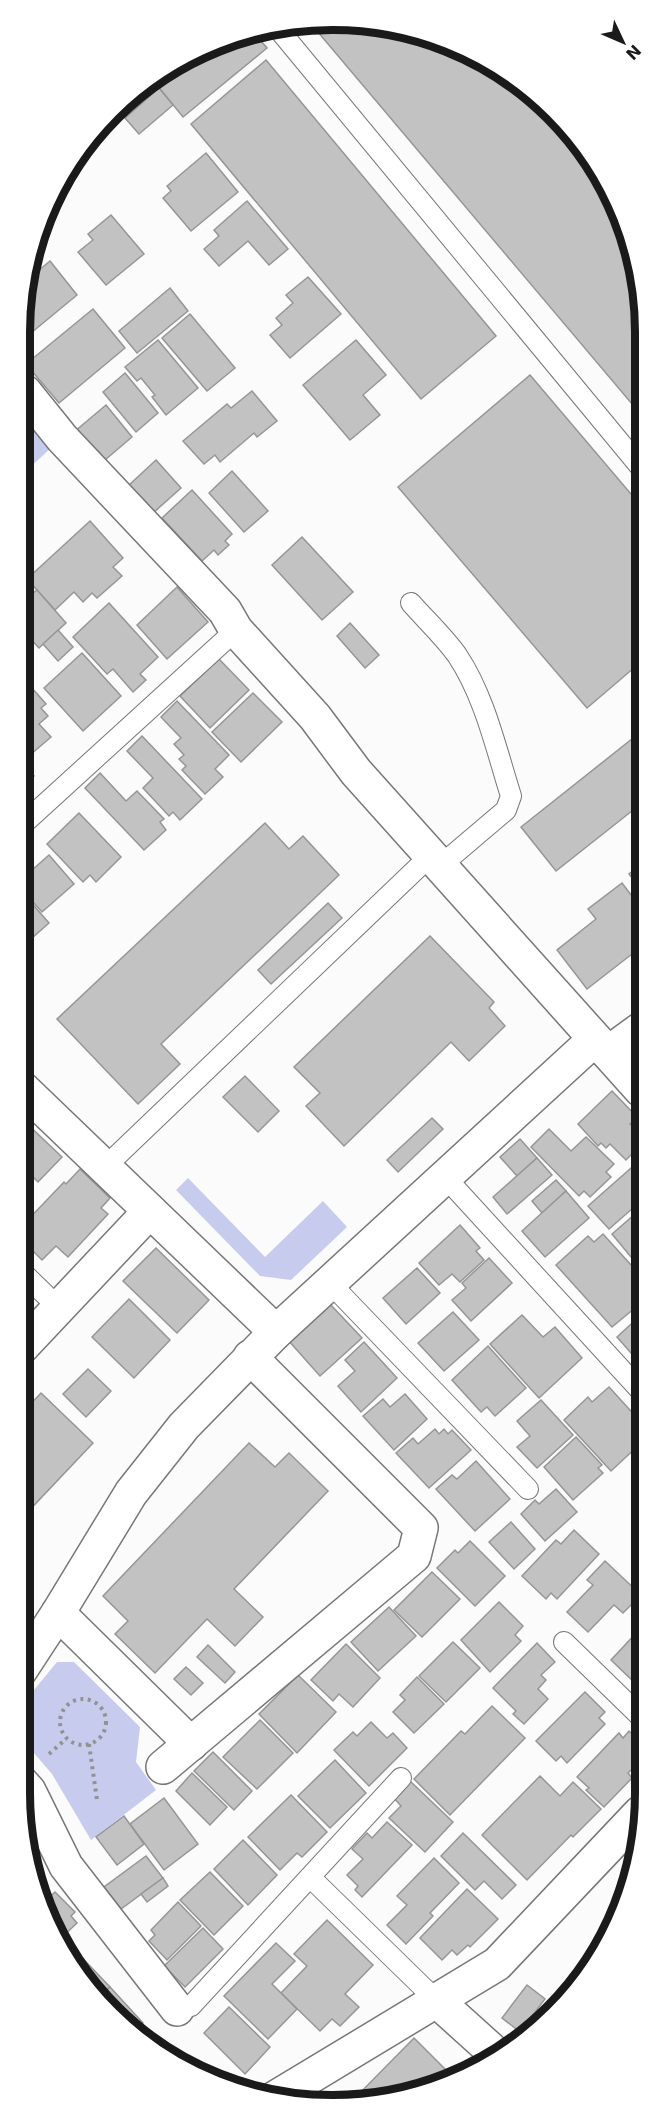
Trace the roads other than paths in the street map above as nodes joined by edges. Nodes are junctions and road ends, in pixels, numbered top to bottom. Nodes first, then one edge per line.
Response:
1 (282, 35) edge
2 (30, 398) edge
3 (635, 461) edge
4 (411, 603) dead end
5 (236, 630) junction
6 (30, 818) edge
7 (435, 861) junction
8 (635, 1032) edge
9 (602, 1046) junction
10 (635, 1083) edge
11 (30, 1096) edge
12 (105, 1167) junction
13 (445, 1177) junction
14 (150, 1211) junction
15 (30, 1280) edge
16 (329, 1282) junction
17 (59, 1308) junction
18 (276, 1332) junction
19 (30, 1339) edge
20 (250, 1357) junction
21 (635, 1385) edge
22 (528, 1489) dead end
23 (58, 1613) junction
24 (564, 1642) dead end
25 (30, 1656) edge
26 (635, 1711) edge
27 (191, 1744) junction
28 (163, 1767) dead end
29 (401, 1778) dead end
30 (30, 1793) edge
31 (633, 1820) edge
32 (311, 1878) junction
33 (436, 2000) junction
34 (177, 2009) joint
35 (491, 2050) edge
36 (286, 2091) edge

1 - 3 lane
2 - 5 street
4 - 7 lane
5 - 6 lane
5 - 7 street
7 - 9 street
7 - 12 lane
8 - 9 street
9 - 10 street
9 - 13 street
11 - 12 street
12 - 14 street
13 - 16 street
13 - 21 lane
14 - 17 street
14 - 18 street
15 - 17 lane
16 - 18 street
16 - 22 lane
17 - 19 street
18 - 20 street
20 - 23 street
20 - 27 street
23 - 25 street
23 - 27 street
24 - 26 lane
27 - 28 street
29 - 32 lane
30 - 34 street
31 - 33 street
32 - 33 lane
32 - 34 lane
33 - 35 street
33 - 36 street

